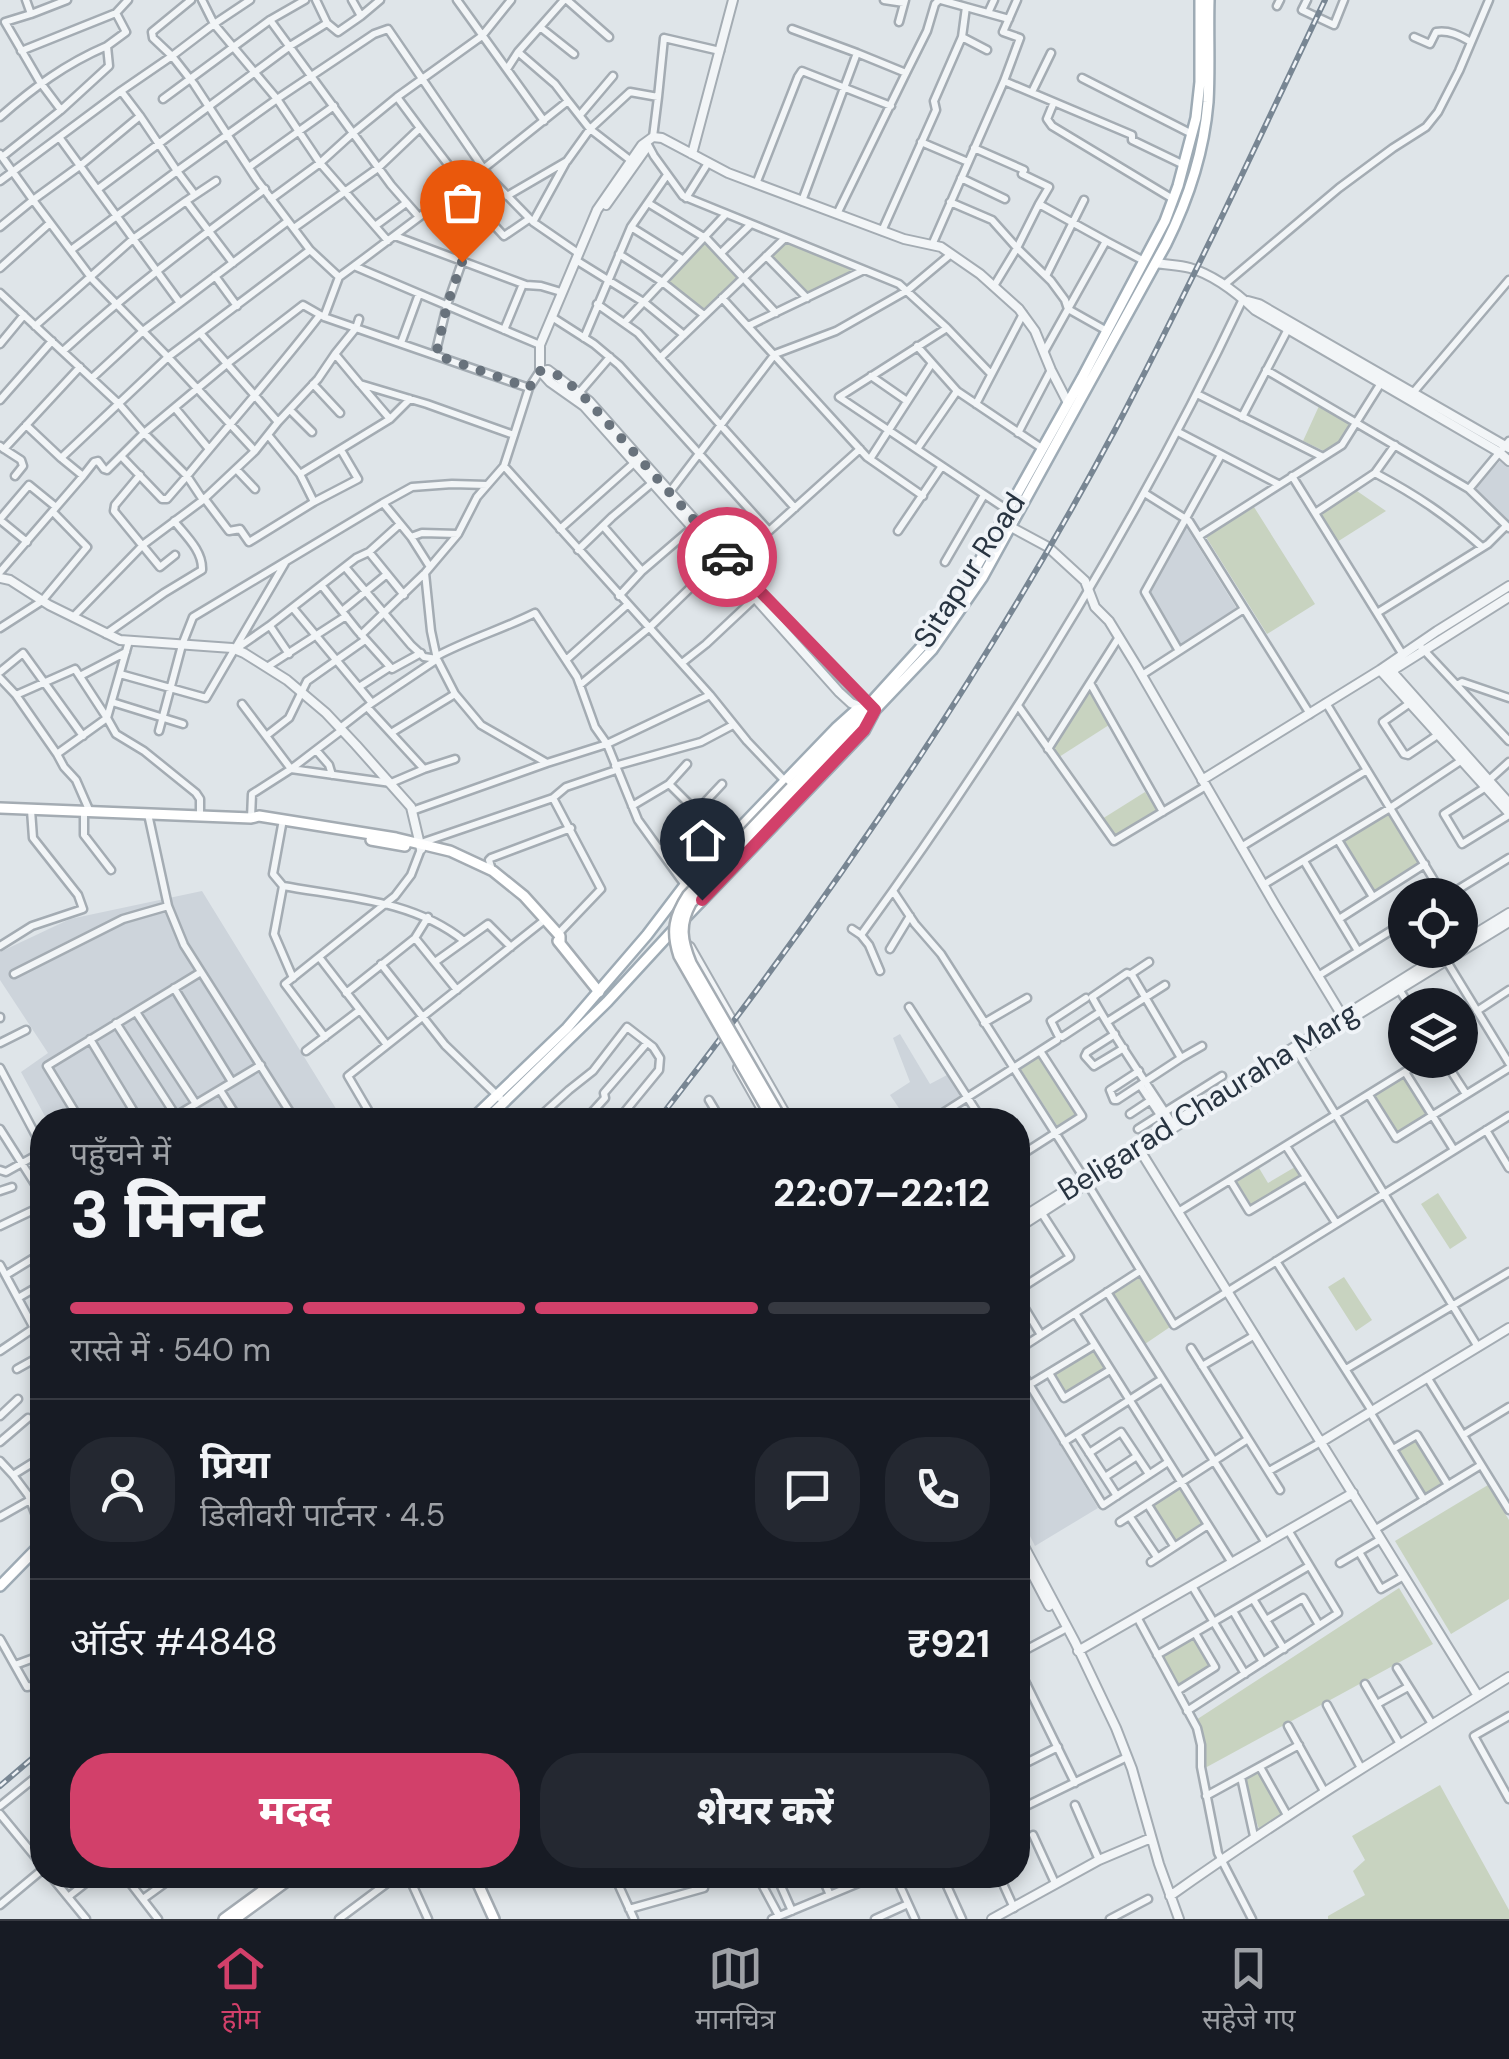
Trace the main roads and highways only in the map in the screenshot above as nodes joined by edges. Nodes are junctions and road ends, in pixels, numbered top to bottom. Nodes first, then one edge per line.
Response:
1 (1200, 0) edge
2 (1209, 0) edge
3 (1150, 262) junction
4 (870, 710) junction
5 (790, 787) junction
6 (0, 808) edge
7 (250, 818) junction
8 (420, 846) junction
9 (559, 938) junction
10 (600, 992) junction
11 (501, 1099) junction
12 (488, 1108) edge
13 (495, 1108) edge
14 (764, 1108) edge
15 (779, 1108) edge
16 (30, 1557) edge
17 (0, 1586) edge
18 (270, 1888) edge
19 (277, 1888) edge
20 (480, 1888) edge
21 (240, 1915) edge
22 (224, 1919) edge
23 (494, 1919) edge

1 - 3 main road, Sitapur Road
2 - 3 main road, Sitapur Road
3 - 4 main road, Sitapur Road
3 - 4 main road, Sitapur Road
4 - 5 main road
4 - 5 main road, Sitapur Road
4 - 11 main road, Sitapur Road
5 - 10 main road, Sitapur Road
5 - 14 main road, bridge
5 - 15 main road, bridge
6 - 7 main road
7 - 8 main road
7 - 8 main road
8 - 9 main road
8 - 9 main road
9 - 10 main road
10 - 11 main road, Sitapur Road
11 - 12 main road, Sitapur Road
11 - 13 main road, Sitapur Road
16 - 17 main road
18 - 21 main road
19 - 21 main road
20 - 23 main road
21 - 22 main road

